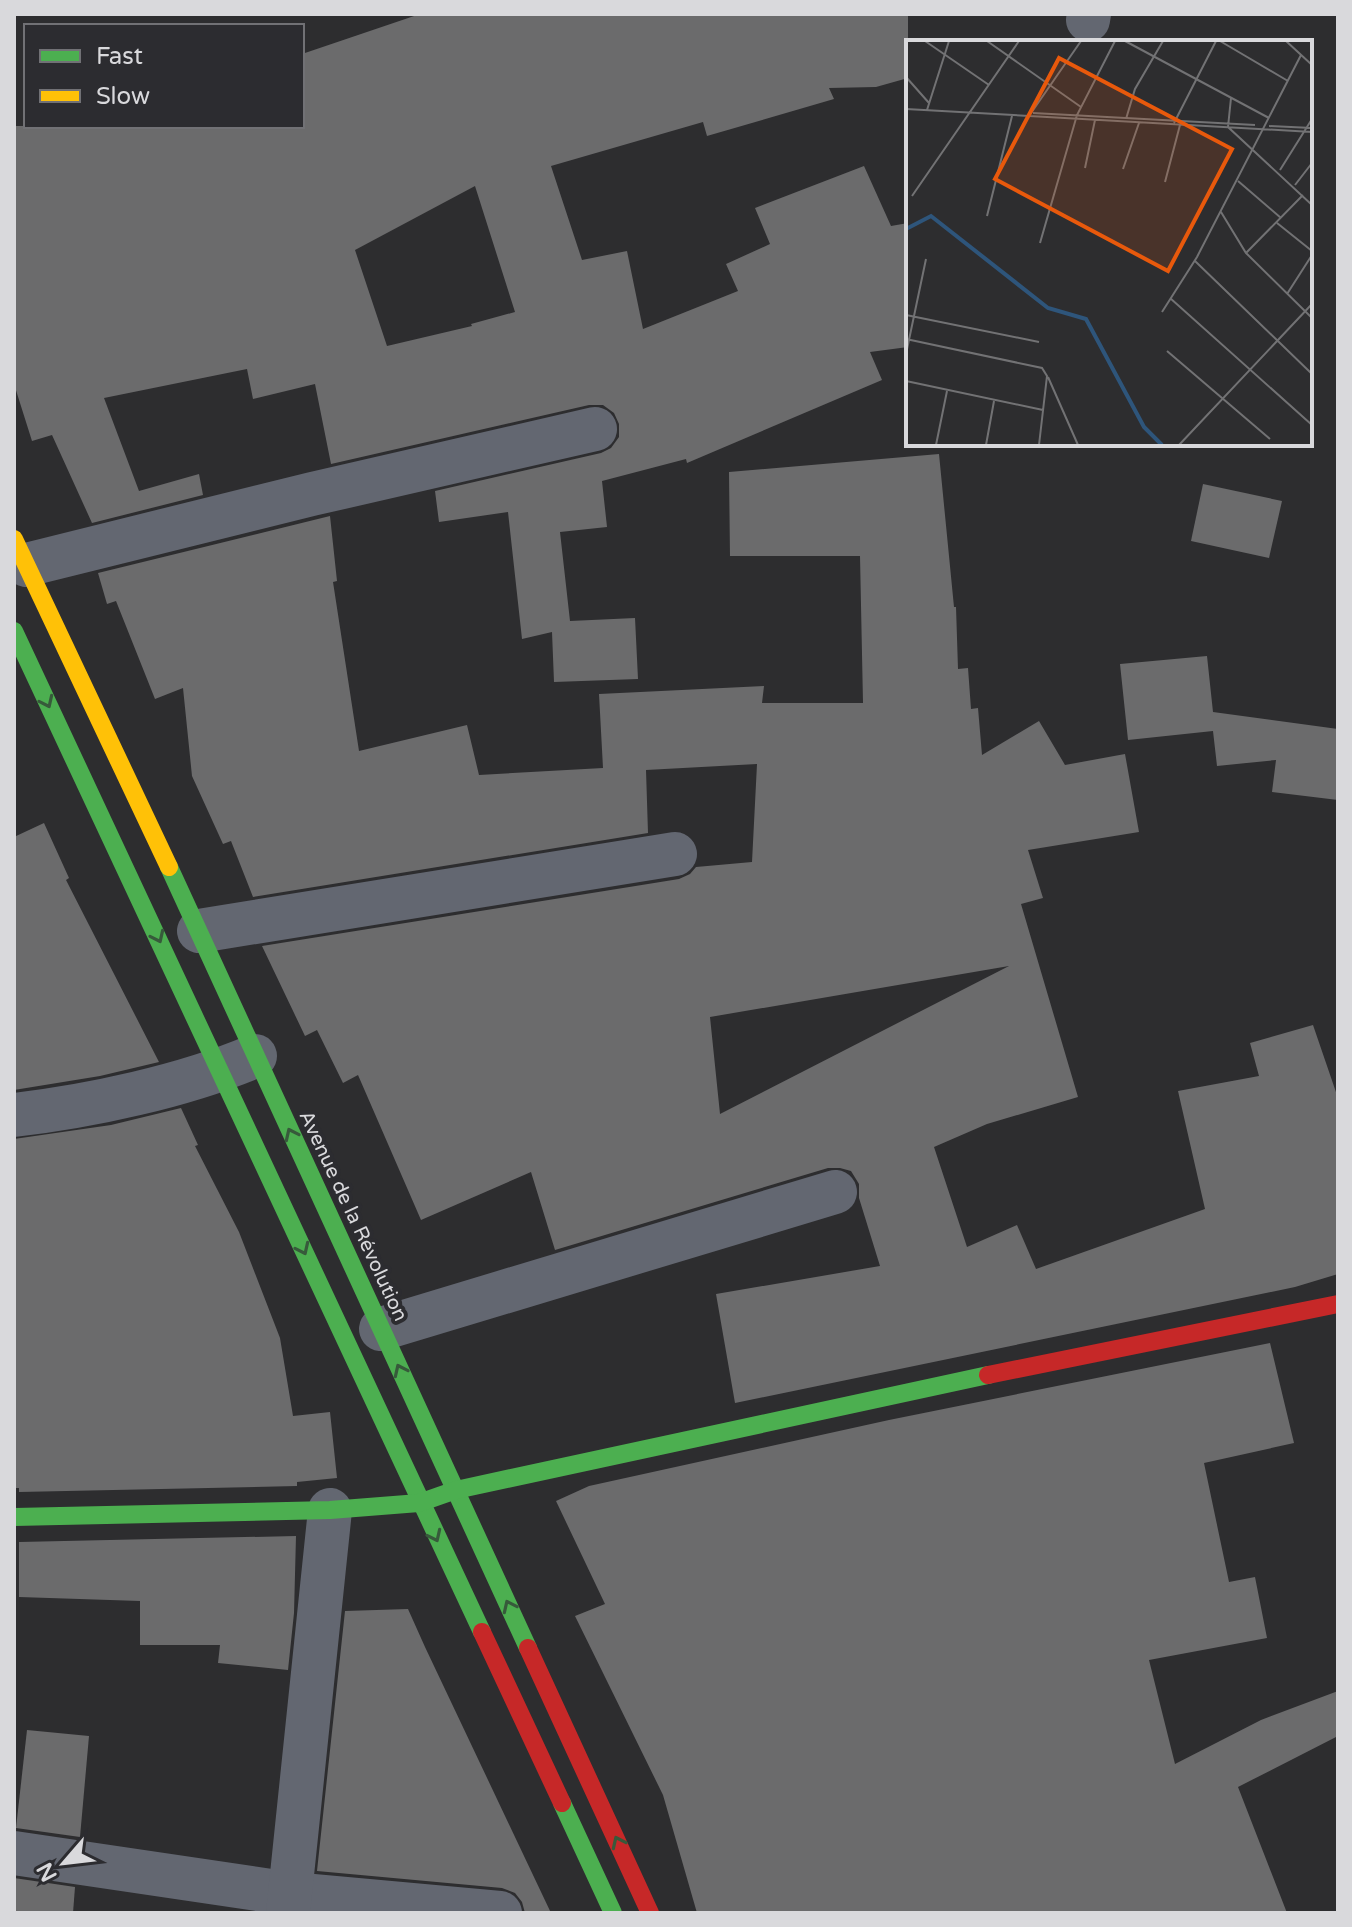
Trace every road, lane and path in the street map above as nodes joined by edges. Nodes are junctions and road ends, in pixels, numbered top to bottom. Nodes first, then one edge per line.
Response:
1 (595, 429) dead end
2 (20, 552) edge
3 (27, 628) edge
4 (675, 854) dead end
5 (199, 931) junction
6 (238, 1063) junction
7 (14, 1115) edge
8 (835, 1192) dead end
9 (1338, 1304) edge
10 (381, 1329) junction
11 (456, 1490) junction
12 (419, 1503) junction
13 (330, 1510) junction
14 (14, 1517) edge
15 (14, 1853) edge
16 (289, 1903) edge
17 (500, 1913) edge
18 (613, 1913) edge
19 (650, 1913) edge

1 - 2 street
2 - 3 street, Avenue de la Révolution
3 - 5 street, Avenue de la Révolution
3 -> 6 street, Avenue de la Révolution
4 - 5 street
5 - 6 street, Avenue de la Révolution
6 - 7 street
10 -> 6 street, Avenue de la Révolution
6 -> 12 street, Avenue de la Révolution
8 - 10 street
9 - 11 street
11 -> 10 street, Avenue de la Révolution
11 - 12 street
19 -> 11 street, Avenue de la Révolution
12 - 13 street
12 -> 18 street, Avenue de la Révolution
13 - 14 street
13 - 16 street
15 - 16 street
16 - 17 street

